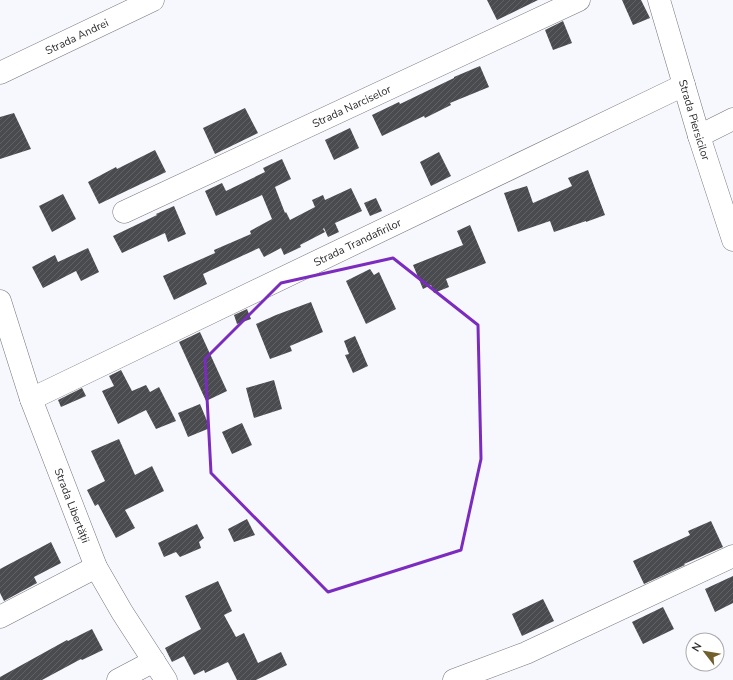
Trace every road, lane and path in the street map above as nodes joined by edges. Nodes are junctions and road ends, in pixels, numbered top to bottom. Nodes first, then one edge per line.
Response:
1 (153, 0) edge
2 (579, 0) edge
3 (659, 0) edge
4 (0, 73) edge
5 (684, 85) junction
6 (733, 119) edge
7 (699, 136) junction
8 (124, 212) dead end
9 (733, 240) edge
10 (2, 316) edge
11 (31, 399) junction
12 (733, 556) edge
13 (96, 567) junction
14 (0, 617) edge
15 (154, 661) junction
16 (118, 680) edge
17 (166, 680) edge
18 (454, 680) edge

1 - 4 street, Strada Andrei
2 - 8 street, Strada Narciselor
3 - 5 street, Strada Piersicilor
5 - 7 street, Strada Piersicilor
5 - 11 street, Strada Trandafirilor
6 - 7 street
7 - 9 street, Strada Piersicilor
10 - 11 street, Strada Libertății
11 - 13 street, Strada Libertății
12 - 18 street
13 - 14 street
13 - 15 street, Strada Libertății
15 - 16 street
15 - 17 street, Strada Libertății

